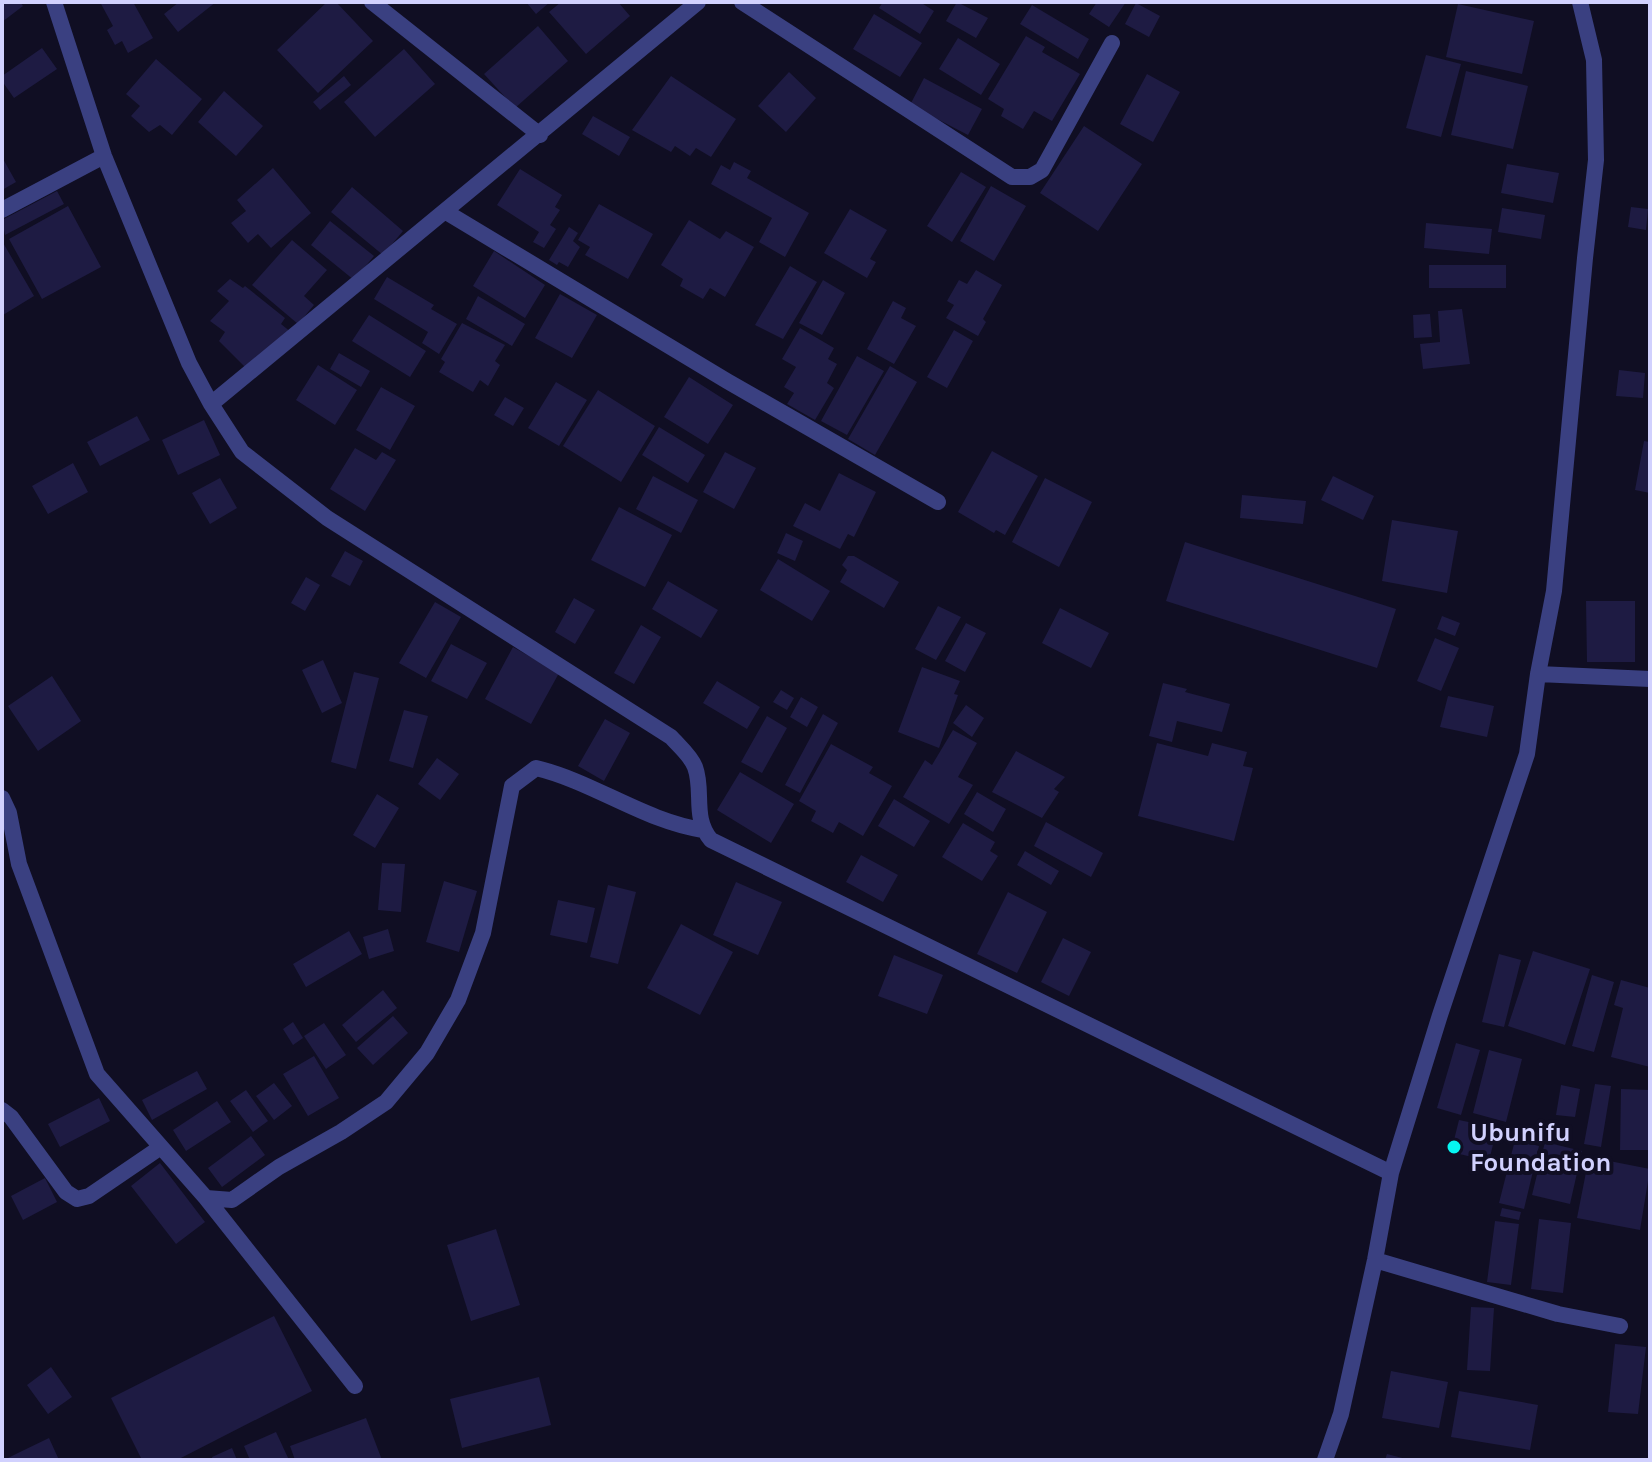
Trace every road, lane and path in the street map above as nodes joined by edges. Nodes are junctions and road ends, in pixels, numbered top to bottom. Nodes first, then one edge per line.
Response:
1 (54, 2) edge
2 (372, 2) edge
3 (698, 2) edge
4 (742, 2) edge
5 (1580, 2) edge
6 (1112, 43) dead end
7 (540, 135) junction
8 (104, 156) junction
9 (2, 210) edge
10 (446, 212) junction
11 (211, 404) junction
12 (938, 502) dead end
13 (1538, 674) junction
14 (1650, 679) edge
15 (2, 798) edge
16 (703, 830) junction
17 (2, 1110) edge
18 (161, 1147) junction
19 (1391, 1173) junction
20 (206, 1198) junction
21 (1375, 1260) junction
22 (1620, 1326) dead end
23 (355, 1386) dead end
24 (1325, 1460) edge

1 - 8 street
2 - 7 street
3 - 7 street
4 - 6 street
5 - 13 street
7 - 10 street
8 - 9 street
8 - 11 street
10 - 11 street
10 - 12 street
11 - 16 street
13 - 14 street
13 - 19 street
15 - 18 street
16 - 19 street
16 - 20 street
17 - 18 street
18 - 20 street
19 - 21 street
20 - 23 street
21 - 22 street
21 - 24 street

